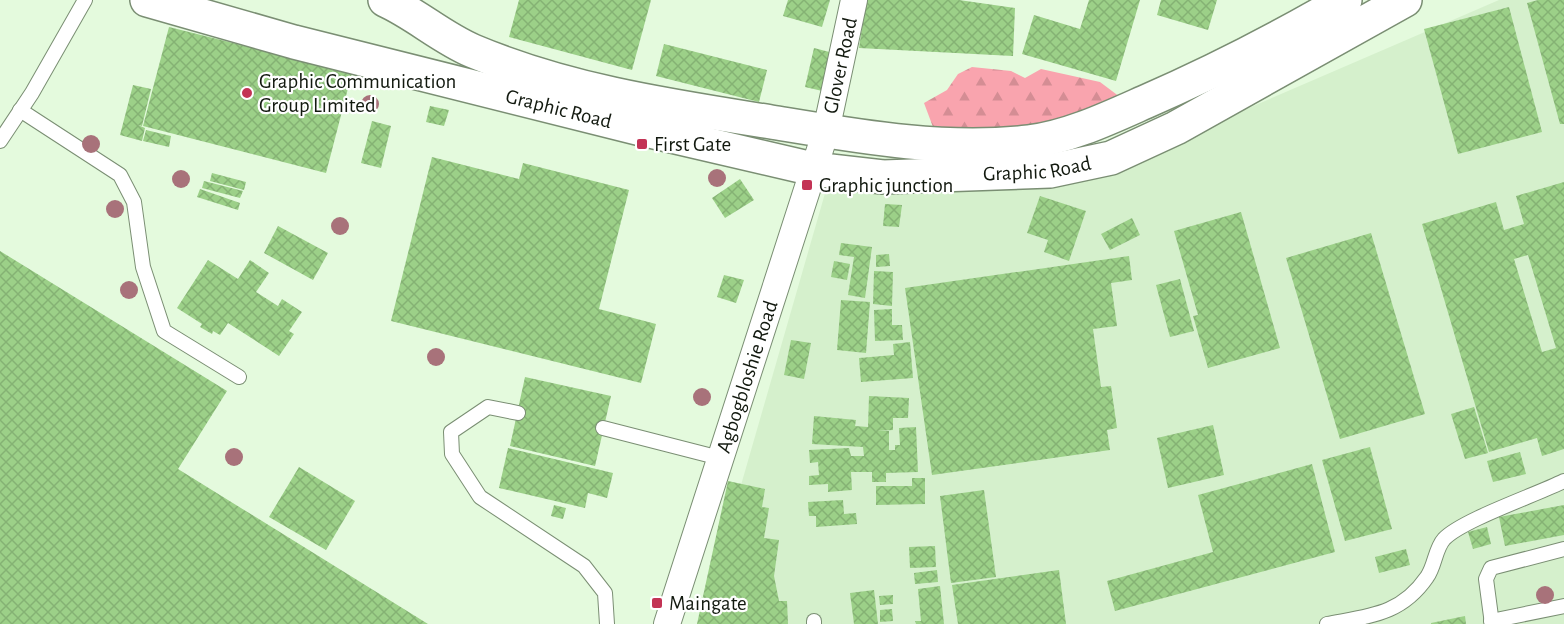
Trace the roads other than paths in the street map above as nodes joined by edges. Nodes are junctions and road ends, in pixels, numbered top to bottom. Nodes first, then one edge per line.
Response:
1 (85, 0) edge
2 (147, 0) edge
3 (385, 0) edge
4 (854, 0) edge
5 (1345, 0) edge
6 (1405, 0) edge
7 (186, 5) edge
8 (20, 110) junction
9 (826, 131) junction
10 (0, 141) edge
11 (813, 169) junction
12 (239, 377) dead end
13 (518, 413) dead end
14 (603, 428) dead end
15 (720, 458) junction
16 (1564, 481) edge
17 (1564, 549) edge
18 (1564, 606) edge
19 (1492, 622) edge
20 (607, 624) edge
21 (666, 624) edge
22 (1327, 624) edge

1 - 8 lane
2 - 7 main road, Graphic Road
3 - 9 main road, Graphic Road
4 - 9 street, Glover Road
5 - 9 main road, Graphic Road
6 - 11 main road, Graphic Road
7 - 11 main road, Graphic Road
8 - 10 lane
8 - 12 lane
9 - 11 street, Agbogbloshie Road
11 - 15 street, Agbogbloshie Road
13 - 20 lane
14 - 15 lane
15 - 21 street, Agbogbloshie Road
16 - 22 lane
17 - 19 lane
18 - 19 lane

